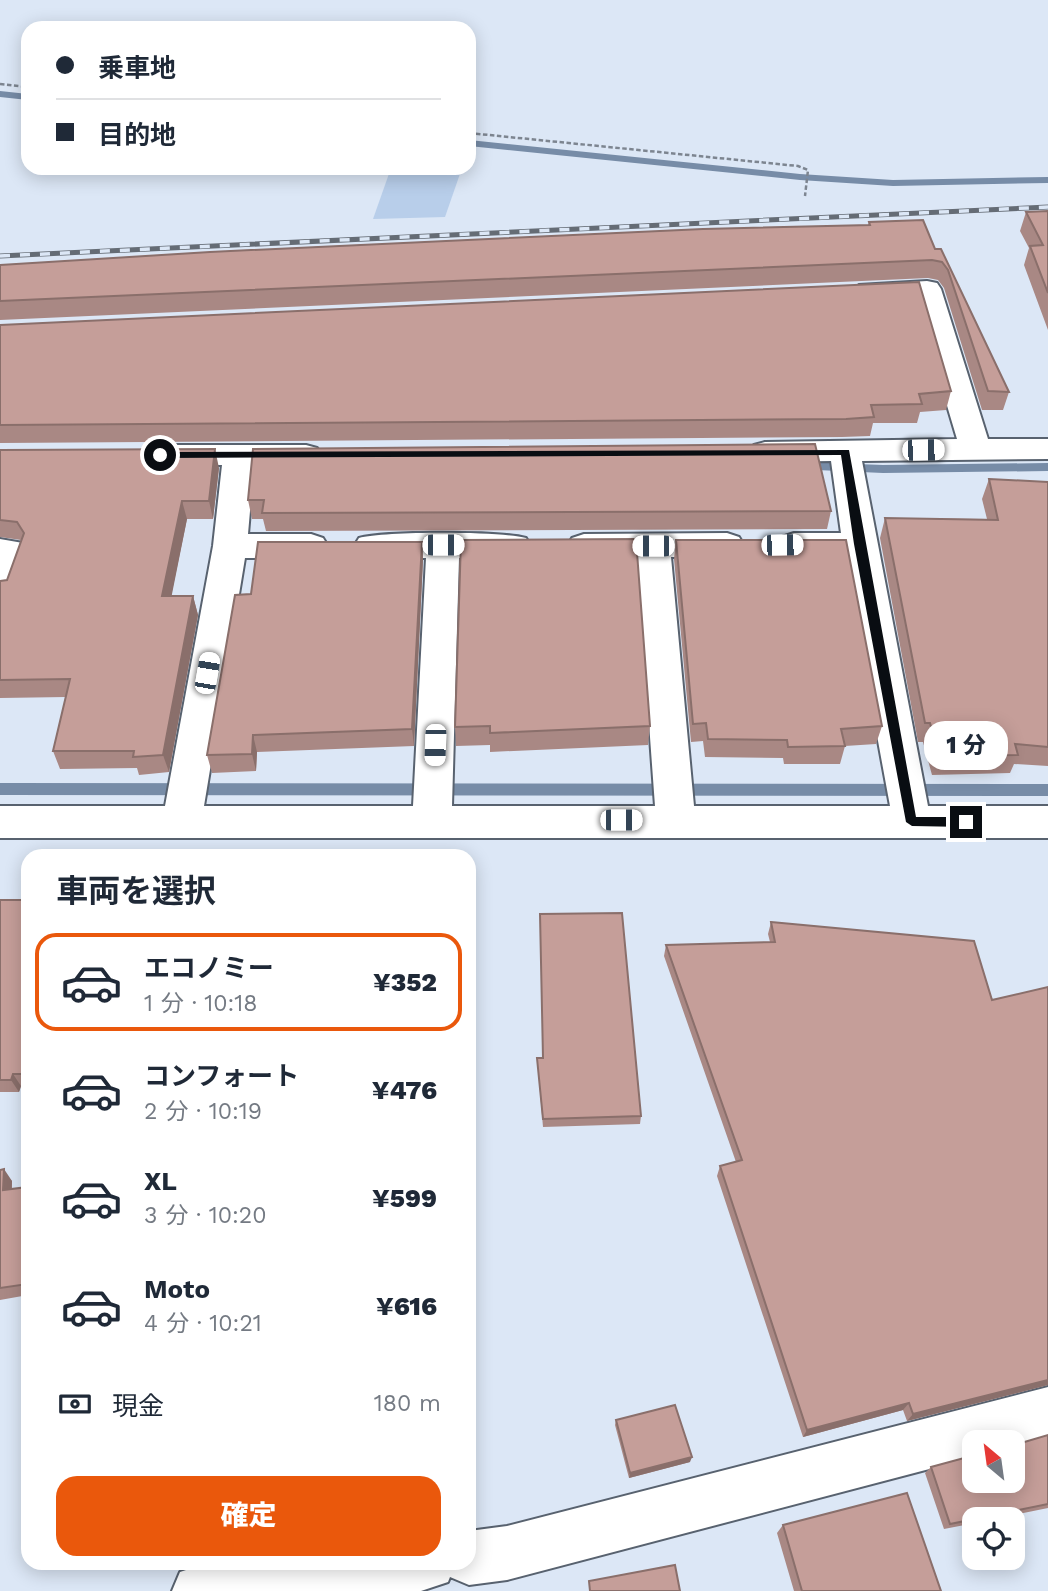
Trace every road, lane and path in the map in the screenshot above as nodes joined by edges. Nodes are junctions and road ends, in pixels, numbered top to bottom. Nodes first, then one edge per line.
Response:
1 (0, 85) edge
2 (21, 86) edge
3 (476, 134) edge
4 (805, 196) dead end
5 (844, 293) edge
6 (976, 449) junction
7 (1048, 449) edge
8 (735, 452) edge
9 (336, 454) edge
10 (133, 455) edge
11 (847, 464) junction
12 (238, 467) junction
13 (859, 544) junction
14 (443, 545) junction
15 (653, 546) junction
16 (230, 547) junction
17 (0, 551) edge
18 (0, 588) edge
19 (433, 797) junction
20 (185, 798) junction
21 (674, 798) junction
22 (907, 799) junction
23 (0, 822) edge
24 (1048, 822) edge
25 (1048, 1412) edge
26 (476, 1557) edge
27 (372, 1570) edge
28 (199, 1591) edge

1 - 2 path
3 - 4 path
5 - 6 street
6 - 7 street
6 - 11 street
8 - 11 street
9 - 12 street
10 - 12 street
11 - 13 street
12 - 16 street
13 - 15 street
13 - 22 street
14 - 15 street
14 - 16 street
14 - 19 street
15 - 21 street
16 - 20 street
17 - 18 street
19 - 20 street
19 - 21 street
20 - 23 street
21 - 22 street
22 - 24 street
25 - 26 street
27 - 28 street

